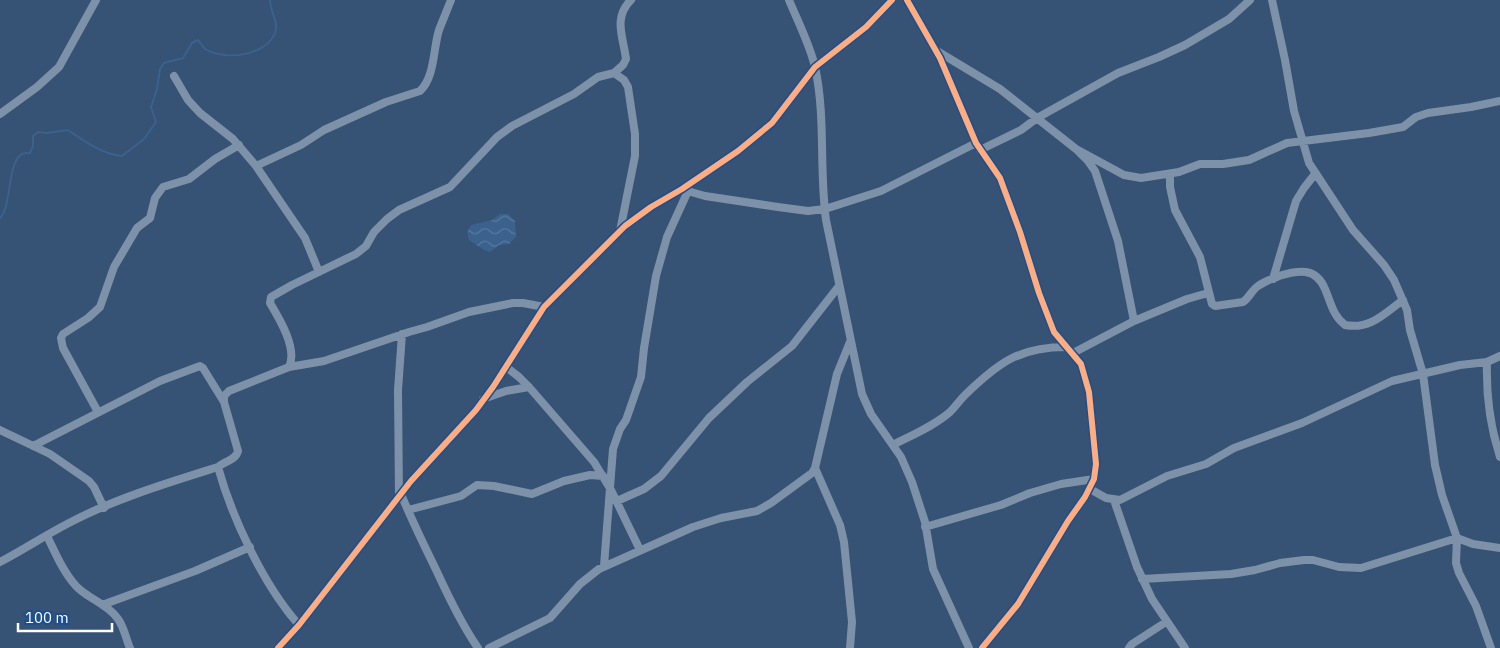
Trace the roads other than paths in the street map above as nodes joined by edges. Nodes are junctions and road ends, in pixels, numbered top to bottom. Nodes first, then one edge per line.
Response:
1 (96, 0) edge
2 (451, 0) edge
3 (631, 0) edge
4 (788, 0) edge
5 (892, 0) edge
6 (907, 0) edge
7 (1250, 0) edge
8 (1272, 0) edge
9 (936, 50) junction
10 (815, 67) junction
11 (614, 73) junction
12 (174, 76) dead end
13 (1500, 101) edge
14 (0, 114) edge
15 (1037, 118) junction
16 (1302, 140) junction
17 (238, 145) junction
18 (978, 147) junction
19 (1076, 149) junction
20 (256, 166) junction
21 (1170, 174) junction
22 (1315, 174) junction
23 (685, 190) junction
24 (825, 209) junction
25 (620, 231) junction
26 (319, 272) junction
27 (1273, 279) junction
28 (839, 286) junction
29 (1208, 293) junction
30 (1403, 300) junction
31 (544, 307) junction
32 (1134, 321) junction
33 (402, 334) junction
34 (850, 342) junction
35 (1066, 347) junction
36 (1073, 353) junction
37 (1500, 356) edge
38 (1487, 362) junction
39 (289, 367) junction
40 (506, 367) junction
41 (1423, 374) junction
42 (529, 387) junction
43 (484, 399) junction
44 (224, 402) junction
45 (98, 412) junction
46 (0, 430) edge
47 (894, 445) junction
48 (33, 446) junction
49 (1500, 457) edge
50 (218, 467) junction
51 (815, 468) junction
52 (603, 476) junction
53 (1094, 480) junction
54 (1090, 489) junction
55 (611, 490) junction
56 (400, 496) junction
57 (1114, 500) junction
58 (617, 501) junction
59 (104, 508) junction
60 (408, 510) junction
61 (925, 528) junction
62 (47, 536) junction
63 (1456, 538) junction
64 (250, 547) junction
65 (1500, 548) edge
66 (640, 550) junction
67 (0, 562) edge
68 (604, 566) junction
69 (1142, 579) junction
70 (102, 605) junction
71 (1166, 622) junction
72 (299, 625) junction
73 (130, 648) edge
74 (278, 648) edge
75 (478, 648) edge
76 (489, 648) edge
77 (850, 648) edge
78 (969, 648) edge
79 (982, 648) edge
80 (1129, 648) edge
81 (1185, 648) edge
82 (1491, 648) edge

1 - 14 street
2 - 20 street
3 - 11 street
4 - 10 street
5 - 10 street
6 - 9 street
7 - 15 street
8 - 16 street
9 - 15 street
9 - 18 street
10 - 23 street
10 - 24 street
11 - 25 street
11 - 26 street
12 - 17 street
13 - 16 street
15 - 18 street
15 - 19 street
16 - 21 street
16 - 22 street
17 - 20 street
17 - 45 street
18 - 24 street
18 - 35 street
19 - 21 street
19 - 32 street
20 - 26 street
21 - 29 street
22 - 27 street
22 - 30 street
23 - 24 street
23 - 25 street
23 - 55 street
24 - 28 street
25 - 31 street
26 - 39 street
27 - 29 street
27 - 30 street
28 - 34 street
28 - 58 street
29 - 32 street
30 - 41 street
31 - 33 street
31 - 40 street
32 - 36 street
33 - 39 street
33 - 56 street
34 - 47 street
34 - 51 street
35 - 36 street
35 - 47 street
36 - 53 street
37 - 38 street
38 - 41 street
38 - 49 street
39 - 44 street
40 - 42 street
40 - 43 street
41 - 57 street
41 - 63 street
42 - 43 street
42 - 52 street
43 - 56 street
44 - 45 street
44 - 50 street
45 - 48 street
46 - 48 street
47 - 61 street
48 - 59 street
50 - 59 street
50 - 64 street
51 - 66 street
51 - 77 street
52 - 55 street
52 - 60 street
53 - 54 street
53 - 61 street
54 - 57 street
54 - 79 street
55 - 58 street
55 - 68 street
56 - 60 street
56 - 72 street
57 - 69 street
58 - 66 street
59 - 62 street
60 - 75 street
61 - 78 street
62 - 67 street
62 - 70 street
63 - 65 street
63 - 69 street
63 - 82 street
64 - 70 street
64 - 72 street
66 - 68 street
68 - 76 street
69 - 71 street
70 - 73 street
71 - 80 street
71 - 81 street
72 - 74 street

